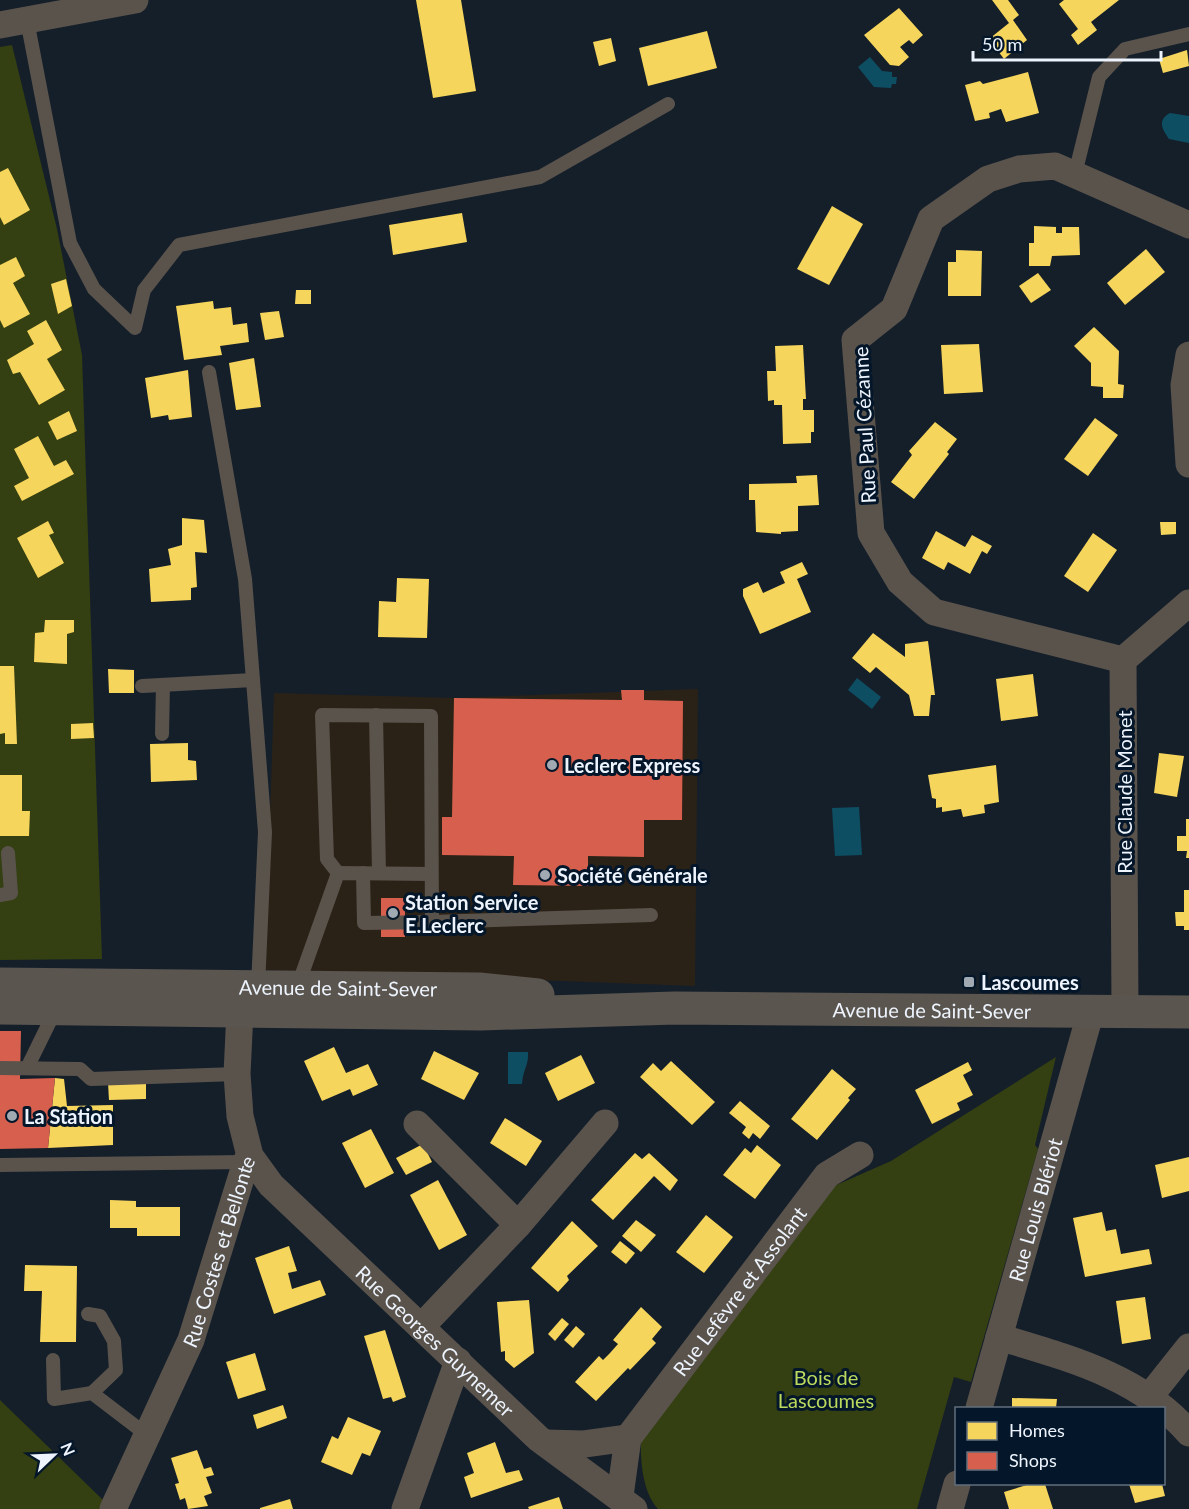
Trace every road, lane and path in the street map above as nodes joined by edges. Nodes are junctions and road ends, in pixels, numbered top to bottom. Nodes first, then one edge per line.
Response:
1 (135, 0) edge
2 (41, 12) edge
3 (0, 25) edge
4 (1189, 34) edge
5 (668, 104) dead end
6 (1075, 174) junction
7 (1189, 225) edge
8 (1189, 356) edge
9 (209, 372) dead end
10 (1189, 464) edge
11 (1189, 603) edge
12 (1123, 660) junction
13 (253, 681) junction
14 (163, 685) junction
15 (142, 686) dead end
16 (376, 715) junction
17 (162, 734) dead end
18 (9, 853) dead end
19 (338, 873) junction
20 (363, 873) junction
21 (379, 873) junction
22 (432, 874) junction
23 (0, 896) edge
24 (651, 915) dead end
25 (432, 922) junction
26 (0, 984) edge
27 (249, 999) junction
28 (294, 999) junction
29 (0, 1008) edge
30 (56, 1008) junction
31 (1091, 1011) junction
32 (1125, 1011) junction
33 (1189, 1011) edge
34 (0, 1068) edge
35 (27, 1068) junction
36 (237, 1074) junction
37 (605, 1123) dead end
38 (417, 1124) dead end
39 (860, 1155) dead end
40 (248, 1159) junction
41 (0, 1166) edge
42 (518, 1225) junction
43 (88, 1314) dead end
44 (422, 1326) junction
45 (999, 1337) junction
46 (1189, 1347) edge
47 (53, 1360) dead end
48 (458, 1361) junction
49 (92, 1393) junction
50 (1150, 1396) junction
51 (979, 1407) edge
52 (1162, 1407) edge
53 (1165, 1410) edge
54 (1189, 1433) edge
55 (147, 1435) junction
56 (628, 1438) junction
57 (545, 1443) junction
58 (957, 1485) edge
59 (627, 1503) edge
60 (113, 1509) edge
61 (405, 1509) edge
62 (950, 1509) edge

1 - 2 street
2 - 3 street
2 - 5 lane
4 - 6 lane
6 - 7 street, Rue Paul Cézanne
6 - 12 street, Rue Paul Cézanne
8 - 10 street
9 - 13 lane
11 - 12 street
12 - 32 street, Rue Claude Monet
13 - 14 lane
13 - 27 lane
14 - 15 lane
14 - 17 lane
16 - 19 lane
16 - 21 lane
16 - 22 lane
18 - 23 lane
19 - 20 lane
19 - 28 lane
20 - 21 lane
20 - 25 lane
21 - 22 lane
22 - 25 lane
24 - 25 lane
26 - 27 main road, Avenue de Saint-Sever
27 - 28 main road, Avenue de Saint-Sever
27 - 30 main road, Avenue de Saint-Sever
27 - 36 street, Rue Costes et Bellonte
28 - 31 main road, Avenue de Saint-Sever
29 - 30 main road, Avenue de Saint-Sever
30 - 35 lane
31 - 32 main road, Avenue de Saint-Sever
31 - 45 street, Rue Louis Blériot
32 - 33 main road, Avenue de Saint-Sever
34 - 35 lane
35 - 36 lane
36 - 40 street, Rue Costes et Bellonte
37 - 42 street
38 - 42 street
39 - 56 street, Rue Lefèvre et Assolant
40 - 41 lane
40 - 44 street, Rue Georges Guynemer
40 - 55 street, Rue Costes et Bellonte
42 - 44 street
43 - 49 lane
44 - 48 street, Rue Georges Guynemer
45 - 50 street
45 - 51 street, Rue Louis Blériot
46 - 50 street
47 - 49 lane
48 - 57 street, Rue Georges Guynemer
48 - 61 street
49 - 55 lane
50 - 52 street
53 - 54 street
55 - 60 street, Rue Costes et Bellonte
56 - 57 street
56 - 59 street, Rue Lefèvre et Assolant
57 - 59 street, Rue Georges Guynemer
58 - 62 street

